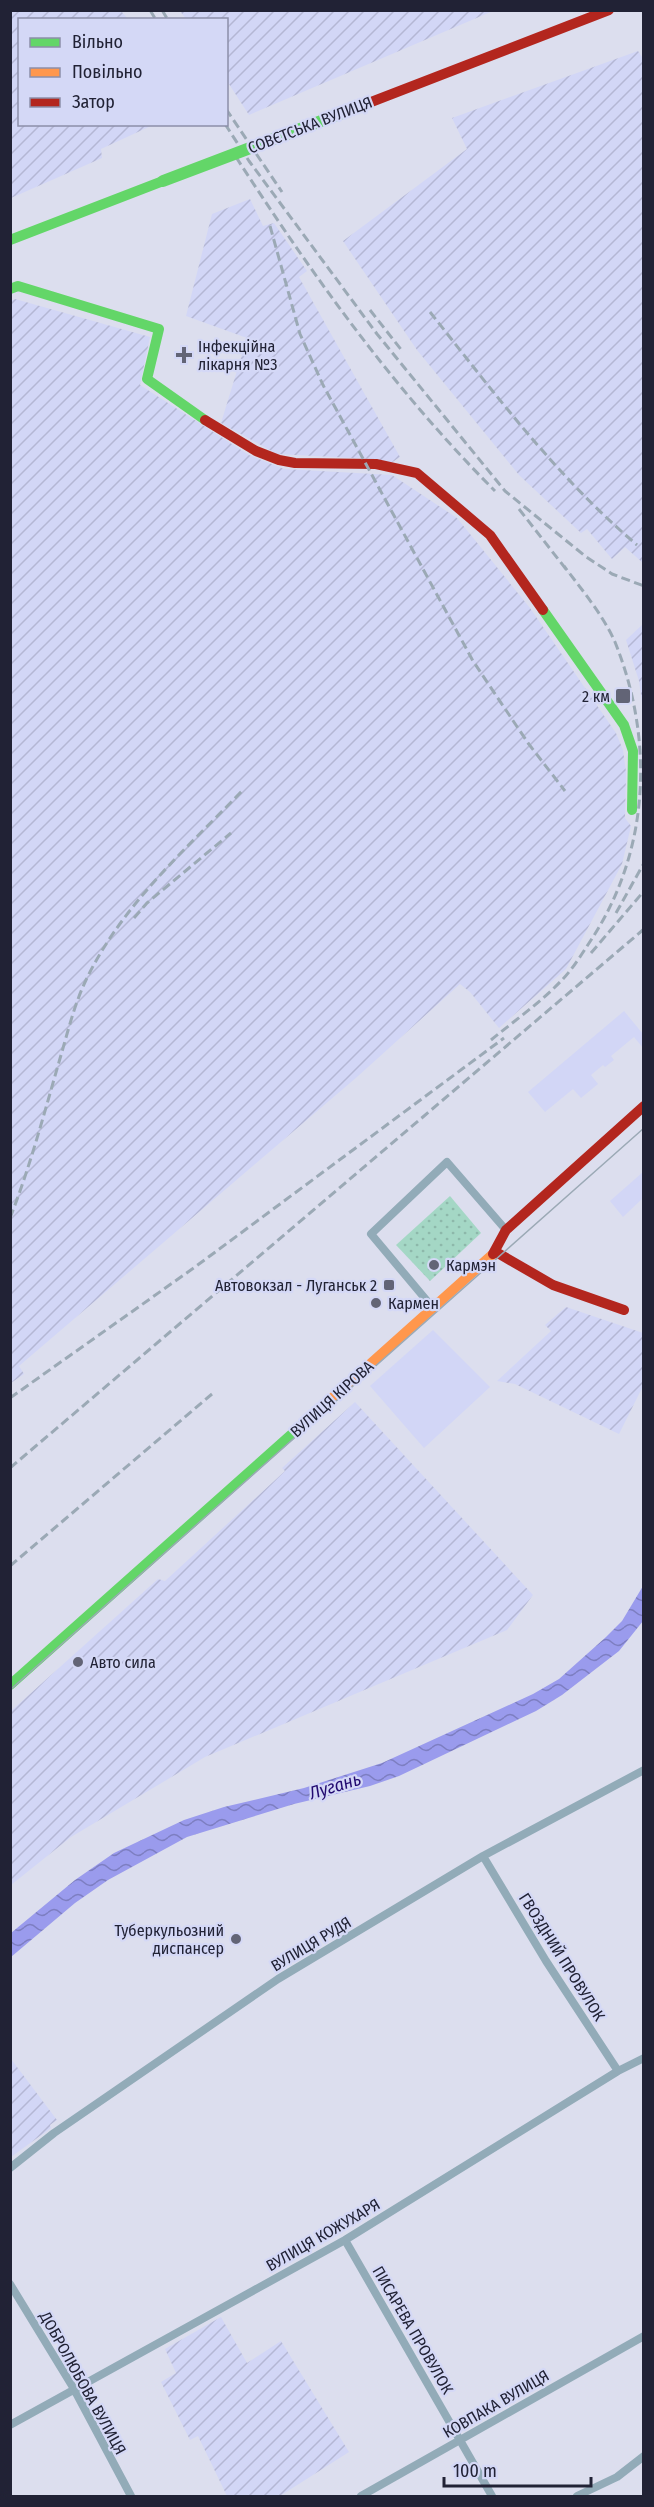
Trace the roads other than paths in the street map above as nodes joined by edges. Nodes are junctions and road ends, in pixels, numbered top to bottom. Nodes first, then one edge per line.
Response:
1 (609, 10) edge
2 (10, 240) edge
3 (10, 289) edge
4 (632, 810) dead end
5 (644, 1106) edge
6 (506, 1230) junction
7 (496, 1252) junction
8 (433, 1308) junction
9 (624, 1310) dead end
10 (10, 1685) edge
11 (644, 1770) edge
12 (483, 1856) junction
13 (644, 2058) edge
14 (618, 2071) junction
15 (10, 2168) edge
16 (345, 2240) junction
17 (10, 2284) edge
18 (644, 2336) edge
19 (74, 2389) junction
20 (10, 2425) edge
21 (461, 2440) junction
22 (644, 2456) edge
23 (131, 2496) edge
24 (361, 2496) edge
25 (492, 2496) edge
26 (577, 2496) edge

1 - 2 street, СОВЄТСЬКА ВУЛИЦЯ, bridge
3 - 4 street
5 - 6 street, ВУЛИЦЯ КІРОВА
6 - 7 street, ВУЛИЦЯ КІРОВА
6 - 8 street
7 - 8 street, ВУЛИЦЯ КІРОВА
7 - 9 street
8 - 10 street, ВУЛИЦЯ КІРОВА
11 - 12 street, ВУЛИЦЯ РУДЯ
12 - 14 street, ГВОЗДНИЙ ПРОВУЛОК
12 - 15 street, ВУЛИЦЯ РУДЯ
13 - 14 street, ВУЛИЦЯ КОЖУХАРЯ
14 - 16 street, ВУЛИЦЯ КОЖУХАРЯ
16 - 19 street, ВУЛИЦЯ КОЖУХАРЯ
16 - 21 street, ПИСАРЕВА ПРОВУЛОК
17 - 19 street, ДОБРОЛЮБОВА ВУЛИЦЯ
18 - 21 street, КОВПАКА ВУЛИЦЯ
19 - 20 street, ВУЛИЦЯ КОЖУХАРЯ
19 - 23 street, ДОБРОЛЮБОВА ВУЛИЦЯ
21 - 24 street, КОВПАКА ВУЛИЦЯ
21 - 25 street, ПИСАРЕВА ПРОВУЛОК
22 - 26 street

